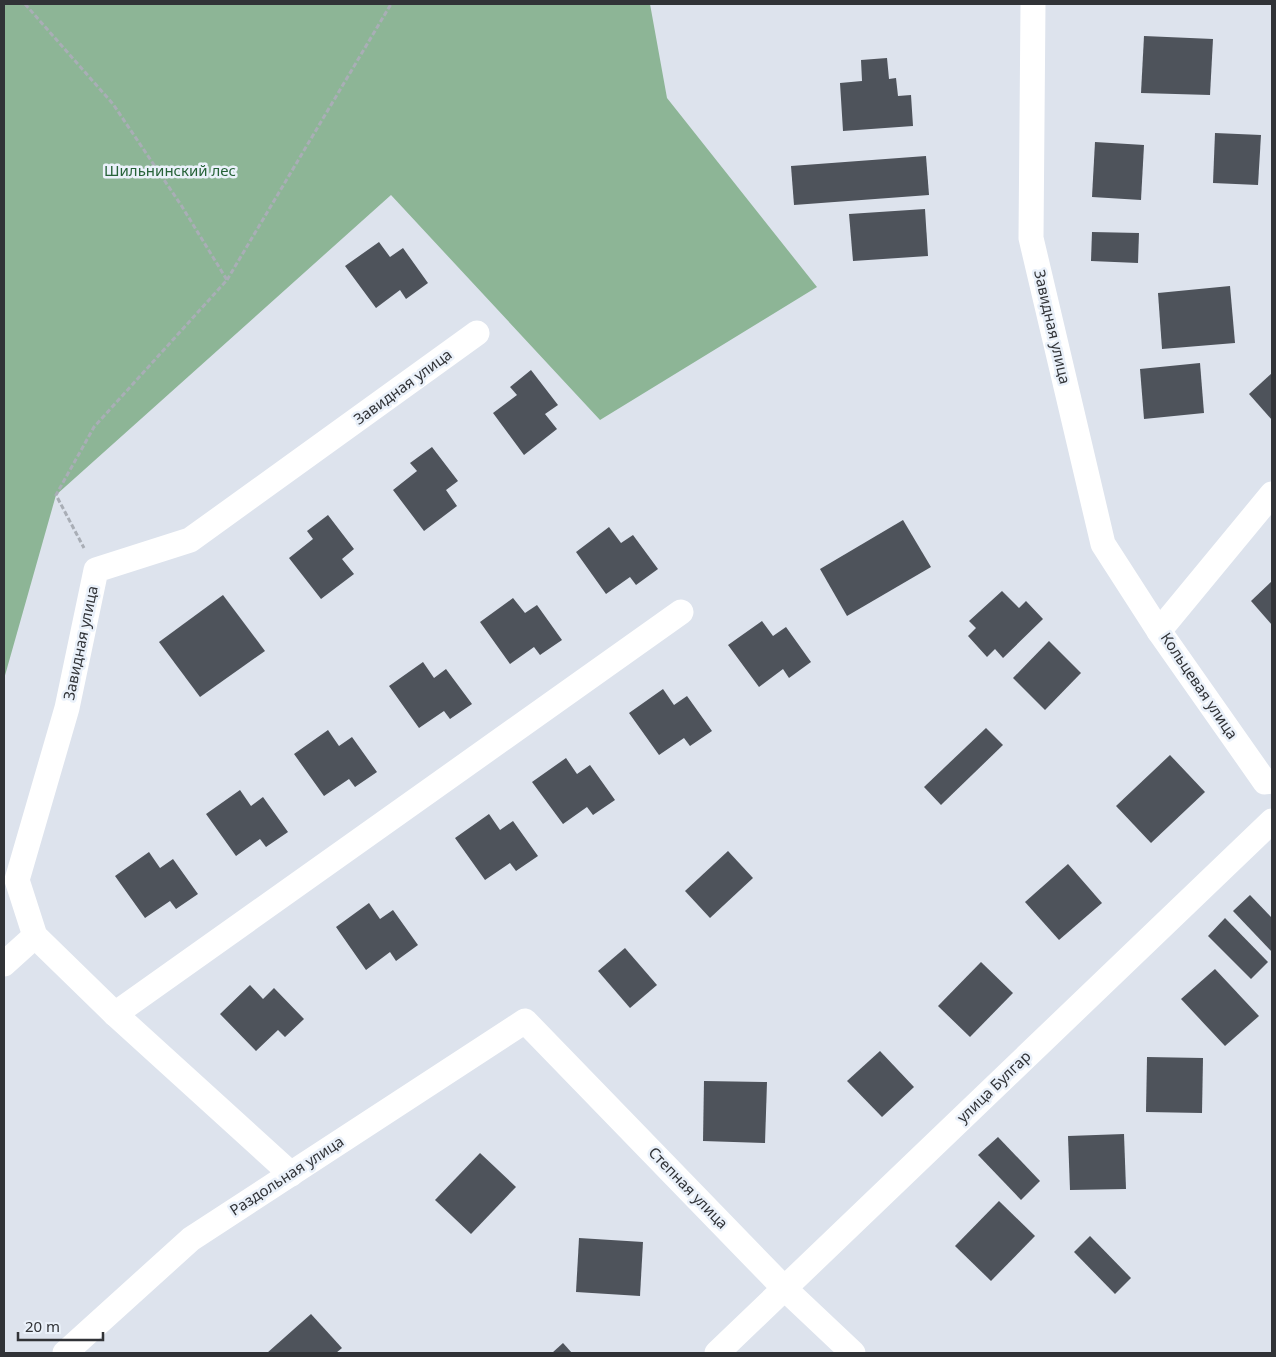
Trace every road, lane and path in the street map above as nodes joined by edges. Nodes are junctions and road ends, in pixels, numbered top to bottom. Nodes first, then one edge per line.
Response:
1 (25, 4) edge
2 (391, 4) edge
3 (1033, 4) edge
4 (227, 280) junction
5 (477, 333) dead end
6 (1272, 494) edge
7 (96, 570) junction
8 (681, 612) dead end
9 (1159, 631) junction
10 (1272, 781) edge
11 (1272, 821) edge
12 (35, 936) junction
13 (4, 964) edge
14 (115, 1014) junction
15 (525, 1021) joint
16 (291, 1174) junction
17 (784, 1288) junction
18 (65, 1353) edge
19 (717, 1353) edge
20 (852, 1353) edge

1 - 4 path
2 - 4 path
3 - 9 street, Завидная улица
4 - 7 path
5 - 7 street, Завидная улица
6 - 9 street, Кольцевая улица
7 - 12 street, Завидная улица
8 - 14 street
9 - 10 street, Кольцевая улица
11 - 17 street, улица Булгар
12 - 13 street
12 - 14 street
14 - 16 street
15 - 16 street, Раздольная улица
15 - 17 street, Степная улица
16 - 18 street, Раздольная улица
17 - 19 street, улица Булгар
17 - 20 street, Степная улица

